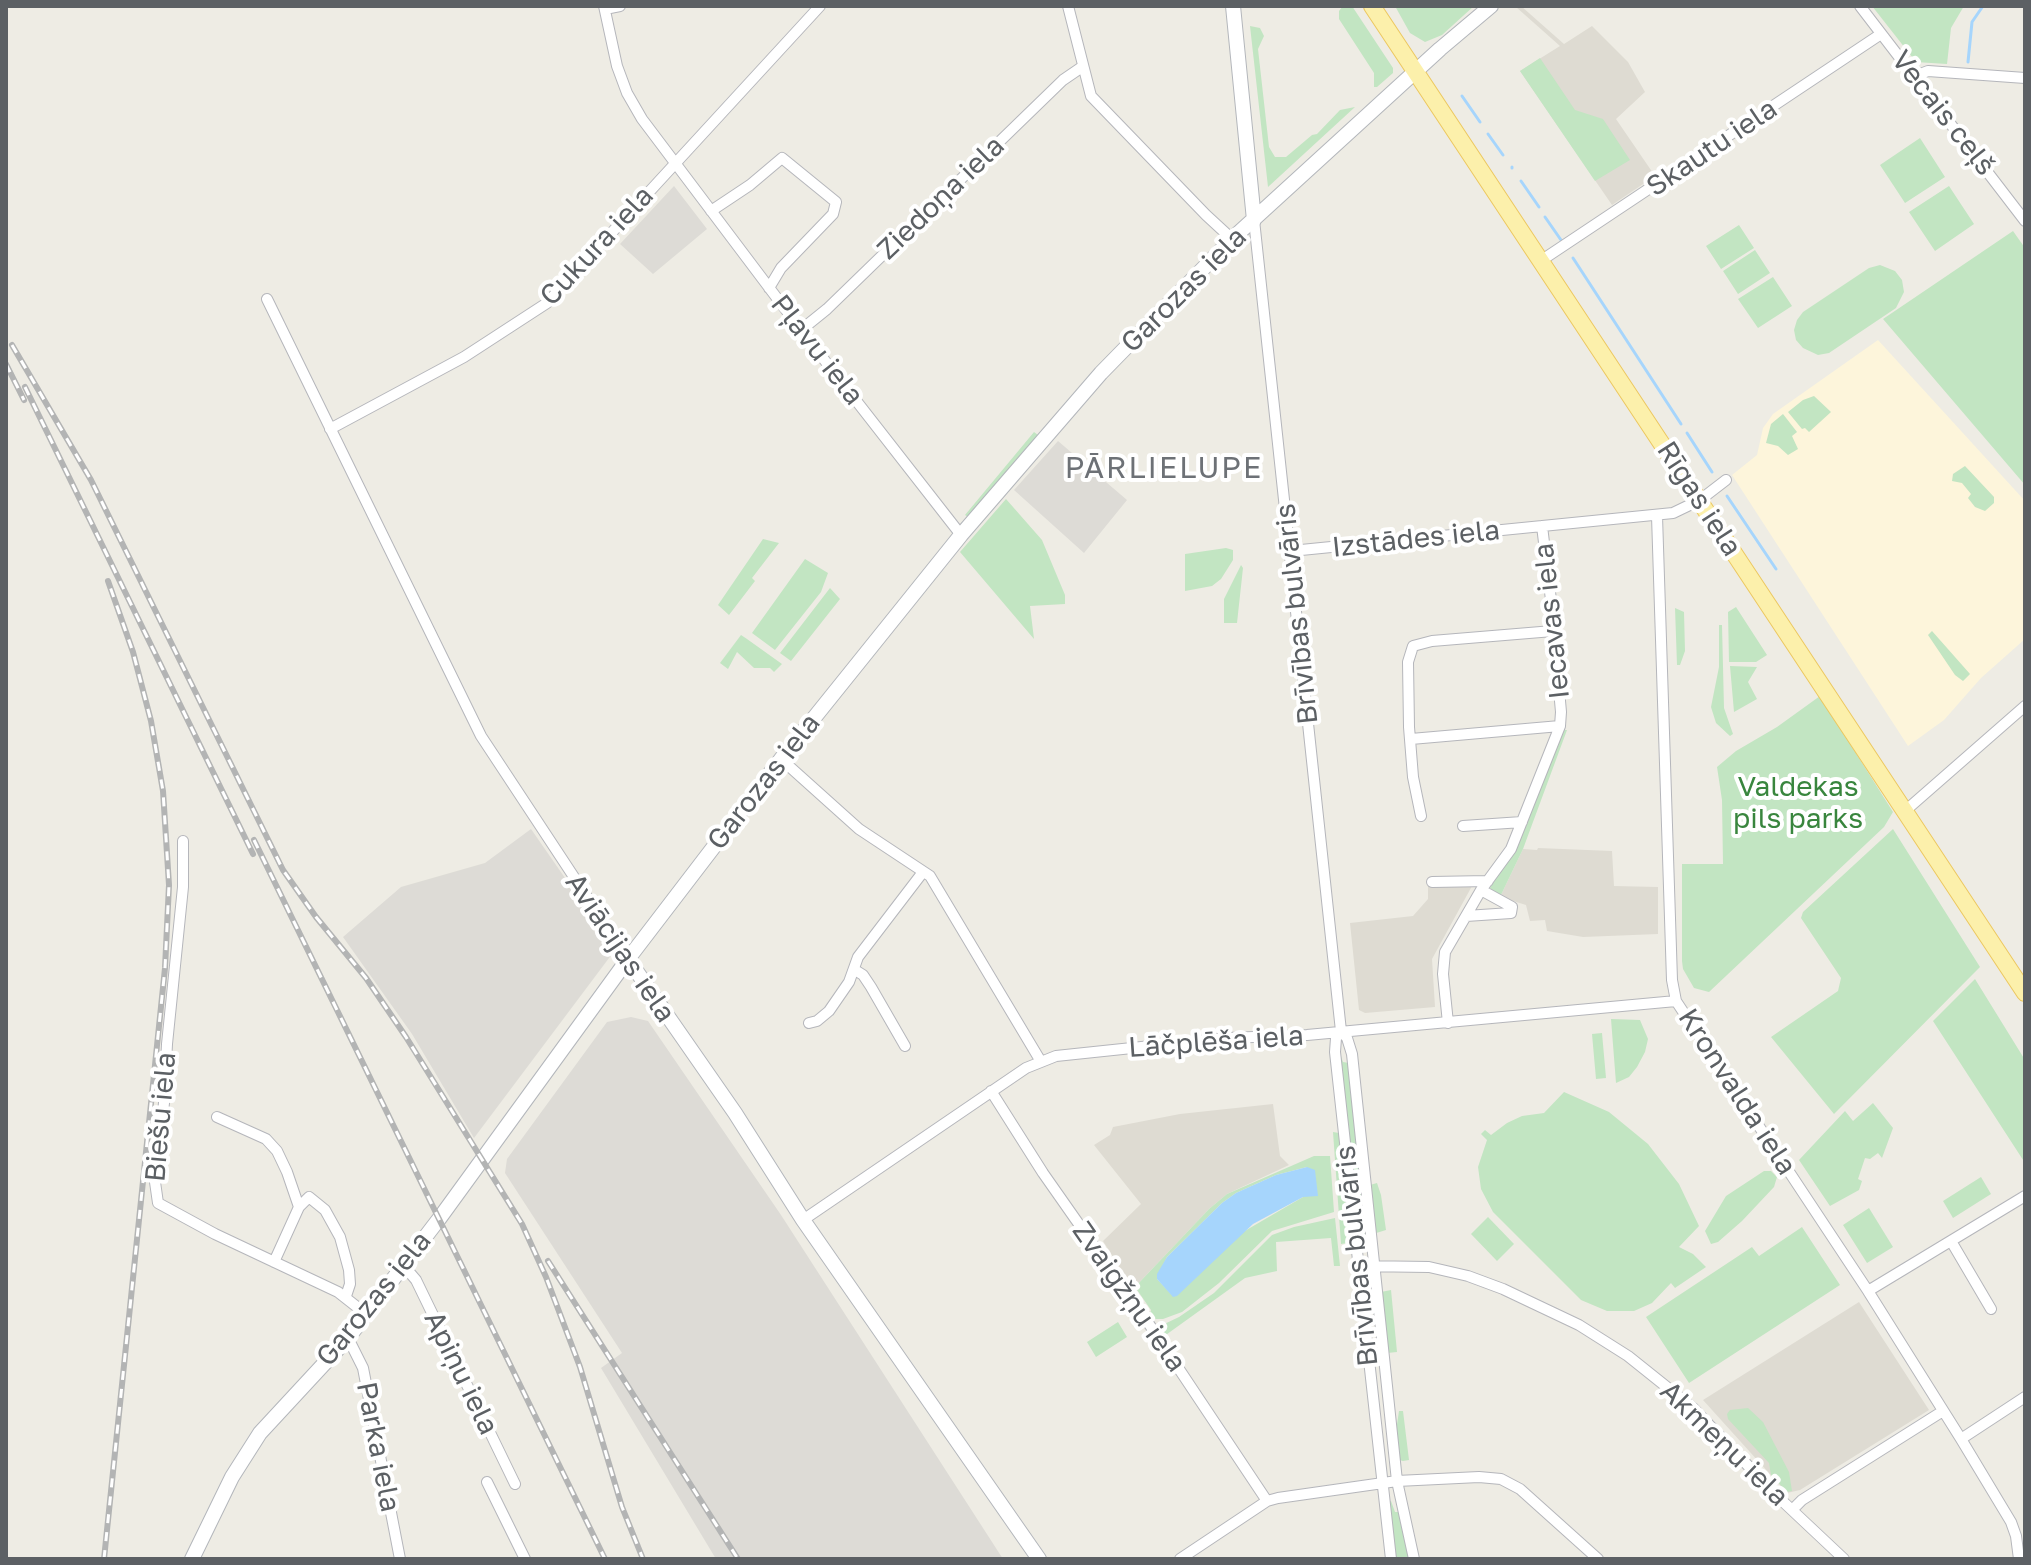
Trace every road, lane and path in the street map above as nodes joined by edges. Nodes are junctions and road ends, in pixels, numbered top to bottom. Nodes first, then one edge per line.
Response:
1 (620, 6) edge
2 (820, 6) edge
3 (1068, 6) edge
4 (1233, 6) edge
5 (1372, 6) edge
6 (1491, 6) edge
7 (1860, 6) edge
8 (605, 8) edge
9 (1881, 34) junction
10 (1082, 67) junction
11 (1416, 71) junction
12 (1915, 76) junction
13 (2025, 78) edge
14 (675, 163) junction
15 (711, 211) junction
16 (1254, 220) junction
17 (2025, 221) edge
18 (1232, 239) junction
19 (1542, 260) junction
20 (769, 288) junction
21 (267, 299) dead end
22 (801, 330) junction
23 (330, 429) junction
24 (1726, 480) dead end
25 (1700, 500) junction
26 (1657, 516) junction
27 (1542, 526) junction
28 (961, 535) junction
29 (1291, 551) junction
30 (1553, 631) junction
31 (2025, 706) edge
32 (1560, 726) junction
33 (1411, 739) junction
34 (781, 759) junction
35 (1905, 811) junction
36 (1421, 816) dead end
37 (1522, 822) junction
38 (1463, 826) dead end
39 (183, 841) dead end
40 (923, 872) junction
41 (1432, 882) dead end
42 (1485, 886) junction
43 (1466, 916) junction
44 (628, 959) junction
45 (855, 970) junction
46 (2025, 993) edge
47 (1676, 1001) junction
48 (809, 1023) dead end
49 (1448, 1023) junction
50 (1341, 1031) junction
51 (905, 1046) dead end
52 (1040, 1060) junction
53 (991, 1091) junction
54 (217, 1117) dead end
55 (2025, 1196) edge
56 (299, 1207) junction
57 (803, 1220) junction
58 (1951, 1241) junction
59 (274, 1262) junction
60 (404, 1266) junction
61 (1358, 1266) junction
62 (1373, 1266) junction
63 (1868, 1291) junction
64 (346, 1296) junction
65 (1991, 1309) dead end
66 (366, 1314) junction
67 (348, 1338) junction
68 (2025, 1397) edge
69 (1943, 1411) junction
70 (1961, 1439) junction
71 (1397, 1481) junction
72 (487, 1482) dead end
73 (1381, 1482) junction
74 (515, 1484) dead end
75 (1267, 1501) junction
76 (1792, 1510) junction
77 (192, 1559) edge
78 (400, 1559) edge
79 (525, 1559) edge
80 (1039, 1559) edge
81 (1180, 1559) edge
82 (1391, 1559) edge
83 (1414, 1559) edge
84 (1598, 1559) edge
85 (1844, 1559) edge
86 (2019, 1559) edge

1 - 8 street
2 - 14 street, Cukura iela
3 - 10 street
4 - 16 main road, Brīvības bulvāris
5 - 11 main road, Rīgas iela
6 - 11 main road, Garozas iela
7 - 9 street, Vecais ceļš
8 - 14 street, Pļavu iela
9 - 12 street, Vecais ceļš
9 - 19 street, Skautu iela
10 - 18 street
10 - 22 street, Ziedoņa iela
11 - 16 main road, Garozas iela
11 - 19 main road, Rīgas iela
12 - 13 street
12 - 17 street, Vecais ceļš
14 - 15 street, Pļavu iela
14 - 23 street, Cukura iela
15 - 20 street, Pļavu iela
15 - 20 street
16 - 18 main road, Garozas iela
16 - 29 street, Brīvības bulvāris
18 - 28 main road, Garozas iela
19 - 25 main road, Rīgas iela
20 - 22 street, Pļavu iela
21 - 23 street, Aviācijas iela
22 - 28 street, Pļavu iela
23 - 44 street, Aviācijas iela
24 - 25 street, Izstādes iela
25 - 26 street, Izstādes iela
25 - 35 main road, Rīgas iela
26 - 27 street, Izstādes iela
26 - 47 street, Kronvalda iela
27 - 29 street, Izstādes iela
27 - 30 street, Iecavas iela
28 - 34 main road, Garozas iela
29 - 50 street, Brīvības bulvāris
30 - 32 street, Iecavas iela
30 - 33 street
31 - 35 street
32 - 33 street
32 - 37 street, Iecavas iela
33 - 36 street
34 - 40 street
34 - 44 main road, Garozas iela
35 - 46 main road, Rīgas iela
37 - 38 street
37 - 42 street, Iecavas iela
39 - 59 street, Biešu iela
40 - 45 street
40 - 52 street
41 - 42 street
42 - 43 street, Iecavas iela
42 - 43 street
43 - 49 street, Iecavas iela
44 - 57 main road, Aviācijas iela
44 - 60 main road, Garozas iela
45 - 48 street
45 - 51 street
47 - 49 street, Lāčplēša iela
47 - 63 street, Kronvalda iela
49 - 50 street, Lāčplēša iela
50 - 52 street, Lāčplēša iela
50 - 61 street, Brīvības bulvāris
50 - 62 street, Brīvības bulvāris
52 - 53 street, Lāčplēša iela
53 - 57 street, Lāčplēša iela
53 - 75 street, Zvaigžņu iela
54 - 56 street
55 - 58 street
56 - 59 street
56 - 64 street
57 - 80 main road, Aviācijas iela
58 - 63 street
58 - 65 street
59 - 64 street, Biešu iela
60 - 66 main road, Garozas iela
60 - 74 street, Apiņu iela
61 - 62 street, Akmeņu iela
61 - 73 street, Brīvības bulvāris
62 - 71 street, Brīvības bulvāris
62 - 76 street, Akmeņu iela
63 - 69 street, Kronvalda iela
64 - 66 street, Biešu iela
66 - 67 main road, Garozas iela
67 - 77 main road, Garozas iela
67 - 78 street, Parka iela
68 - 70 street
69 - 70 street, Kronvalda iela
69 - 76 street
70 - 86 street, Kronvalda iela
71 - 73 street
71 - 83 street, Brīvības bulvāris
71 - 84 street
72 - 79 street
73 - 75 street
73 - 82 street, Brīvības bulvāris
75 - 81 street
76 - 85 street, Akmeņu iela

